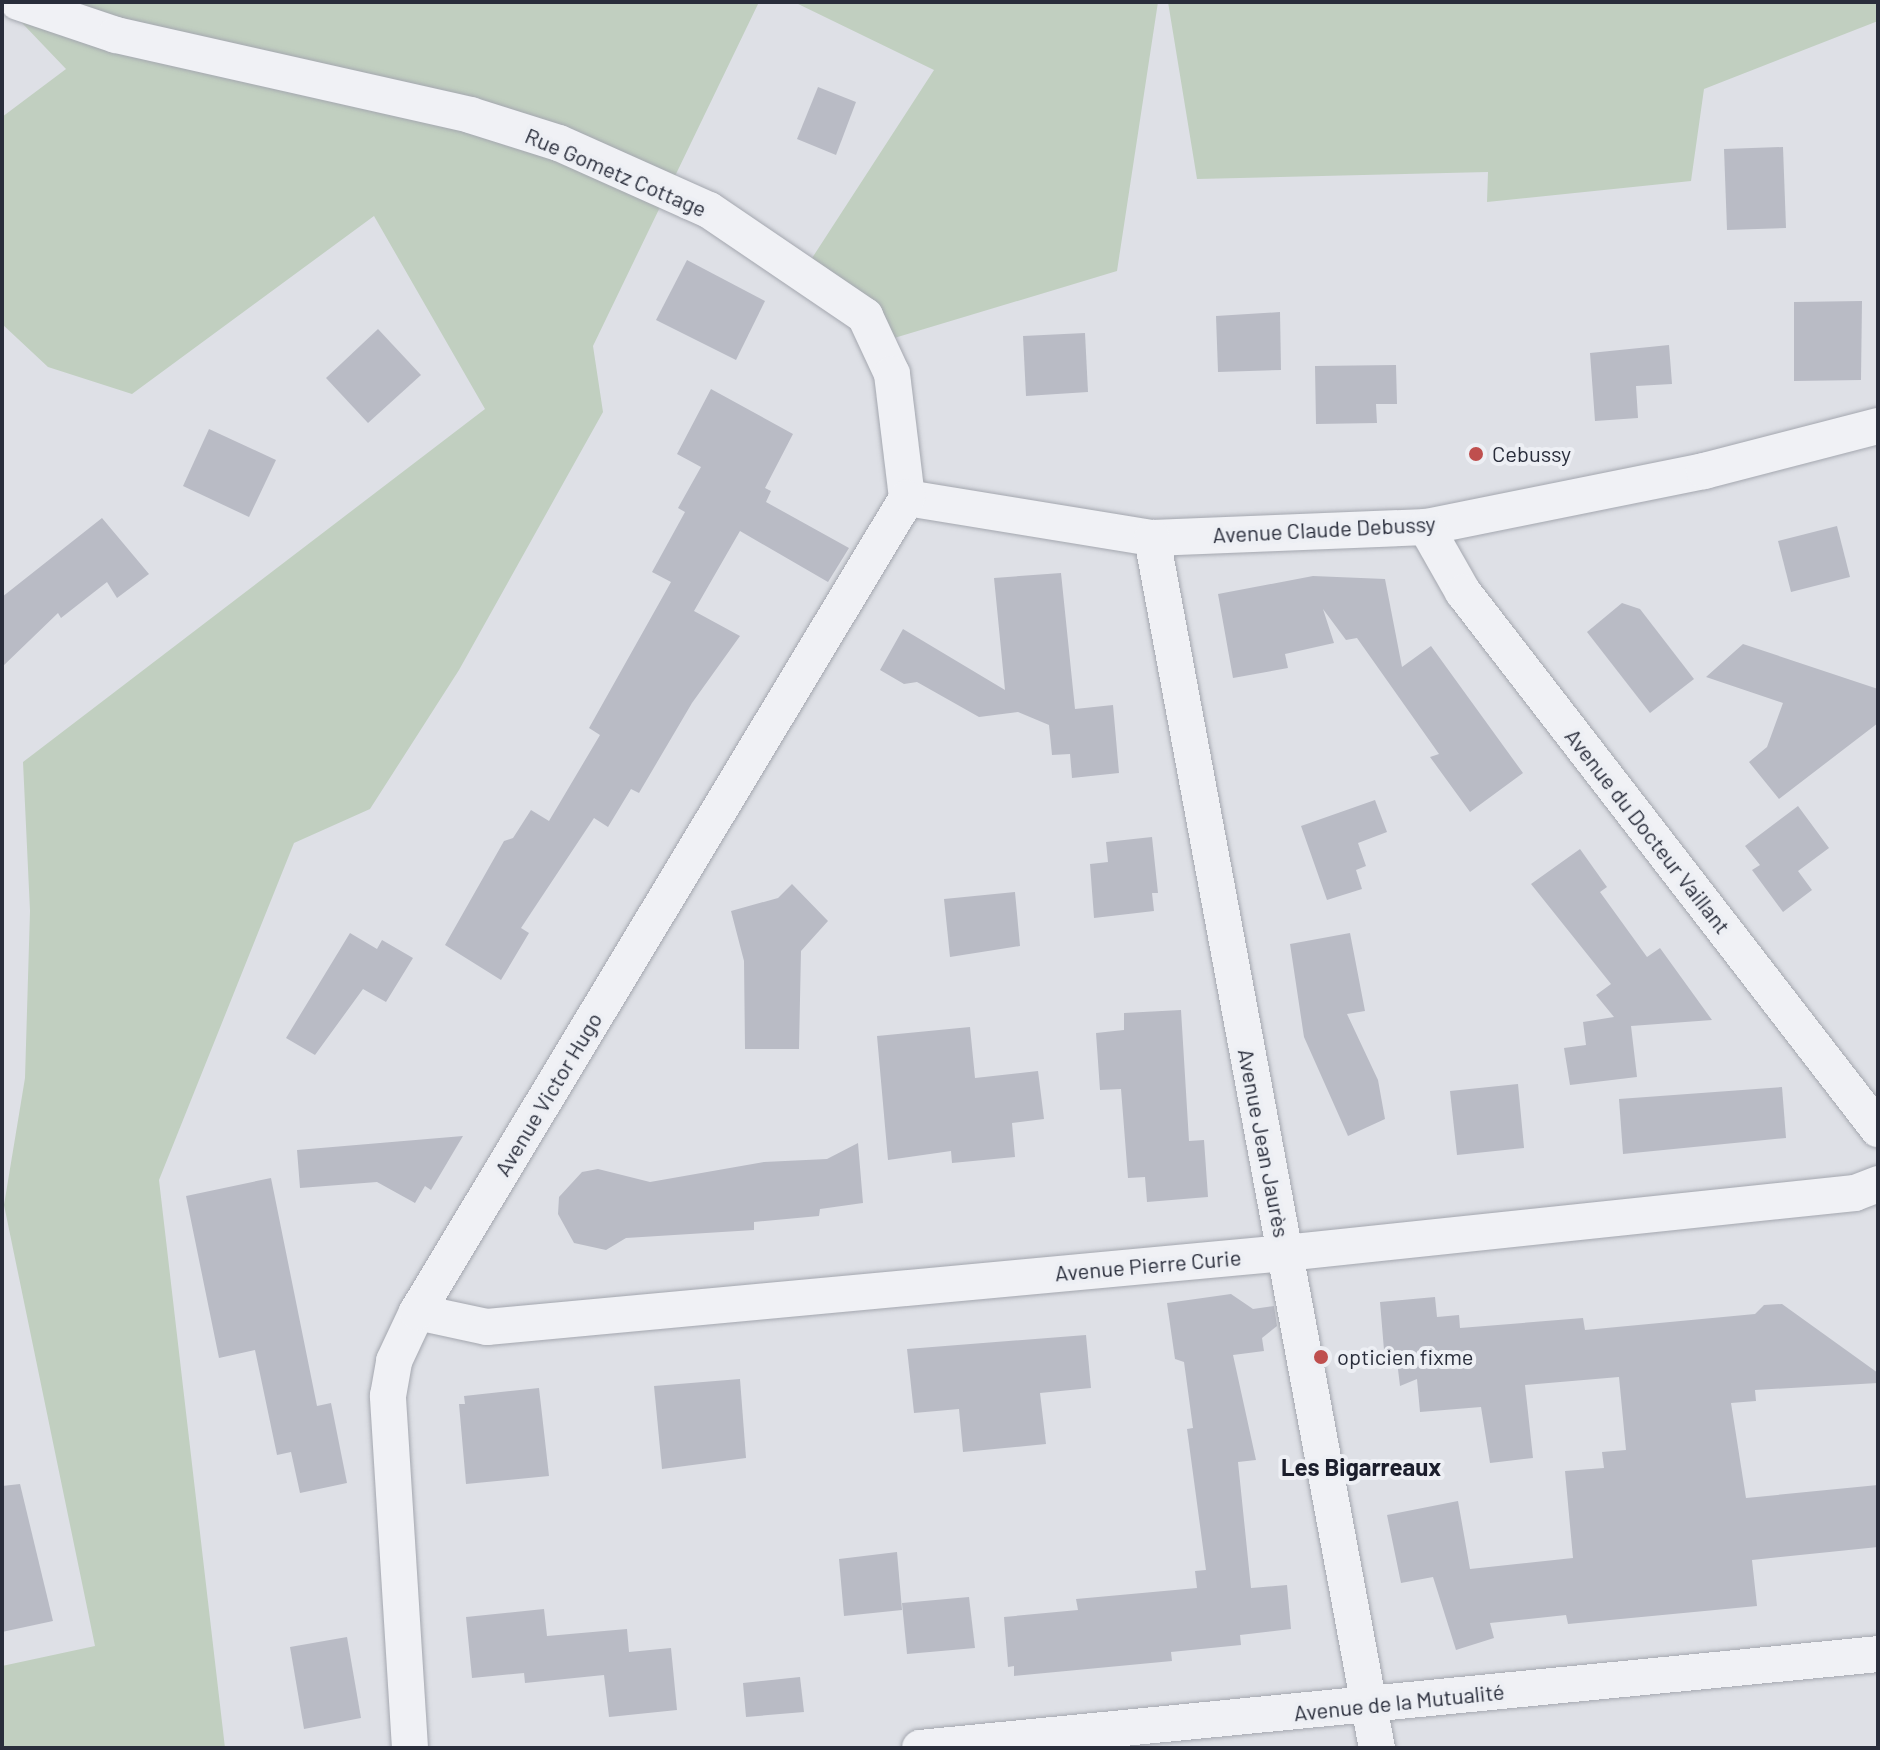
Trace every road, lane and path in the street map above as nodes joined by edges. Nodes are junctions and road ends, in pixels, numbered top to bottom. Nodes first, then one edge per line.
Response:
1 (18, 2) edge
2 (1878, 426) edge
3 (907, 498) junction
4 (1426, 527) junction
5 (1152, 538) junction
6 (1878, 1129) edge
7 (1878, 1184) edge
8 (1285, 1253) junction
9 (417, 1312) junction
10 (1878, 1654) edge
11 (1370, 1705) junction
12 (410, 1748) edge
13 (920, 1748) edge
14 (1377, 1748) edge

1 - 3 street, Rue Gometz Cottage
2 - 4 street, Avenue Claude Debussy
3 - 5 street, Avenue Claude Debussy
3 - 9 street, Avenue Victor Hugo
4 - 5 street, Avenue Claude Debussy
4 - 6 street, Avenue du Docteur Vaillant
5 - 8 street, Avenue Jean Jaurès
7 - 8 street, Avenue Pierre Curie
8 - 9 street, Avenue Pierre Curie
8 - 11 street, Avenue Jean Jaurès
9 - 12 street, Avenue Victor Hugo
10 - 11 street, Avenue de la Mutualité
11 - 13 street, Avenue de la Mutualité
11 - 14 street, Avenue Jean Jaurès

